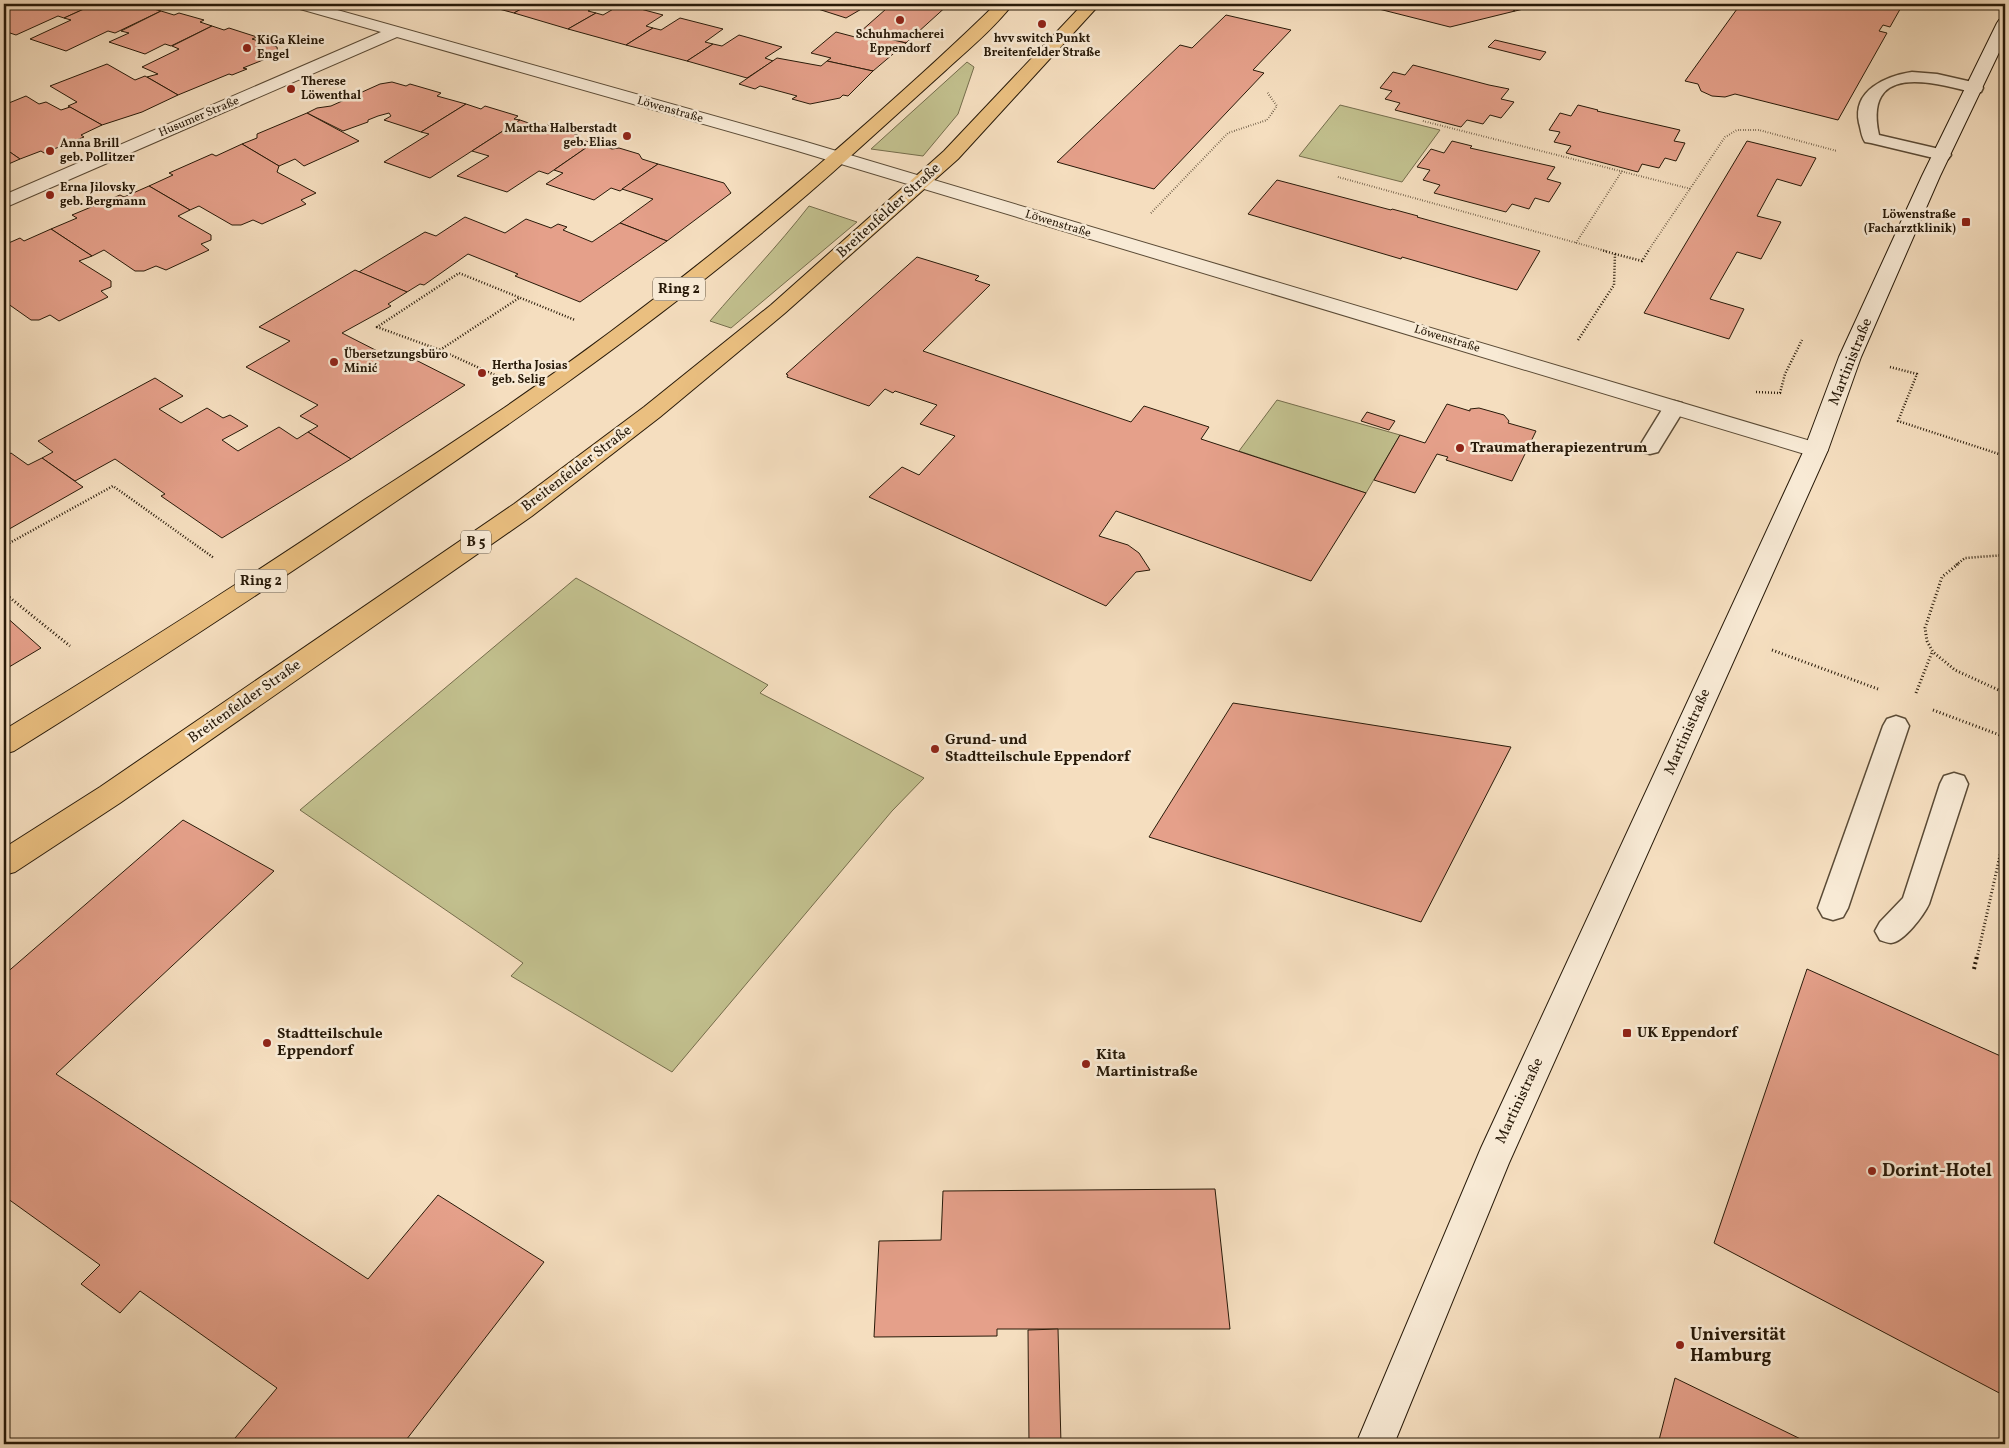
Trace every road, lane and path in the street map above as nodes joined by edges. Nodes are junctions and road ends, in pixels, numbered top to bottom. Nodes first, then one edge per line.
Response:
1 (299, 4) edge
2 (1005, 4) edge
3 (1092, 4) edge
4 (2005, 23) edge
5 (395, 32) junction
6 (1975, 88) junction
7 (1267, 92) dead end
8 (1423, 121) dead end
9 (1843, 153) dead end
10 (1942, 155) junction
11 (837, 158) junction
12 (1622, 171) junction
13 (1338, 177) dead end
14 (920, 184) junction
15 (1691, 188) junction
16 (4, 202) edge
17 (1150, 214) dead end
18 (1576, 243) junction
19 (1614, 254) junction
20 (519, 298) junction
21 (575, 320) dead end
22 (1802, 340) dead end
23 (440, 350) junction
24 (1850, 357) junction
25 (1556, 372) junction
26 (504, 379) dead end
27 (1752, 392) dead end
28 (1674, 408) junction
29 (1650, 447) dead end
30 (1816, 450) junction
31 (2005, 456) edge
32 (4, 546) edge
33 (2005, 555) edge
34 (214, 558) dead end
35 (4, 593) edge
36 (1732, 635) junction
37 (70, 646) dead end
38 (1885, 692) dead end
39 (2005, 693) edge
40 (1931, 709) dead end
41 (1896, 726) dead end
42 (2005, 737) edge
43 (4, 743) edge
44 (1954, 784) dead end
45 (2005, 833) edge
46 (4, 863) edge
47 (1833, 908) dead end
48 (1890, 931) dead end
49 (1974, 969) dead end
50 (2005, 1051) edge
51 (2004, 1058) edge
52 (1376, 1444) edge

1 - 5 street, Löwenstraße
2 - 11 main road, Ring 2
3 - 14 main road, Breitenfelder Straße
4 - 6 street, Martinistraße
5 - 11 street, Löwenstraße
5 - 16 street, Husumer Straße
6 - 10 street, Martinistraße
6 - 10 lane
7 - 17 path
8 - 12 path
9 - 15 path
10 - 24 street, Martinistraße
11 - 14 street, Löwenstraße
11 - 43 main road, Ring 2
12 - 15 path
12 - 18 path
13 - 18 path
14 - 25 street, Löwenstraße
14 - 46 main road, Breitenfelder Straße / B 5
15 - 19 path
18 - 19 path
19 - 25 path
20 - 21 path
20 - 23 path
20 - 23 path
22 - 27 path
23 - 26 path
24 - 30 street, Martinistraße
24 - 31 path
25 - 28 street, Löwenstraße
28 - 29 lane
28 - 30 street, Löwenstraße
30 - 36 street, Martinistraße
32 - 34 path
33 - 39 path
35 - 37 path
36 - 38 path
36 - 52 street, Martinistraße
40 - 42 path
41 - 47 lane
44 - 48 lane
45 - 49 path
50 - 51 path

